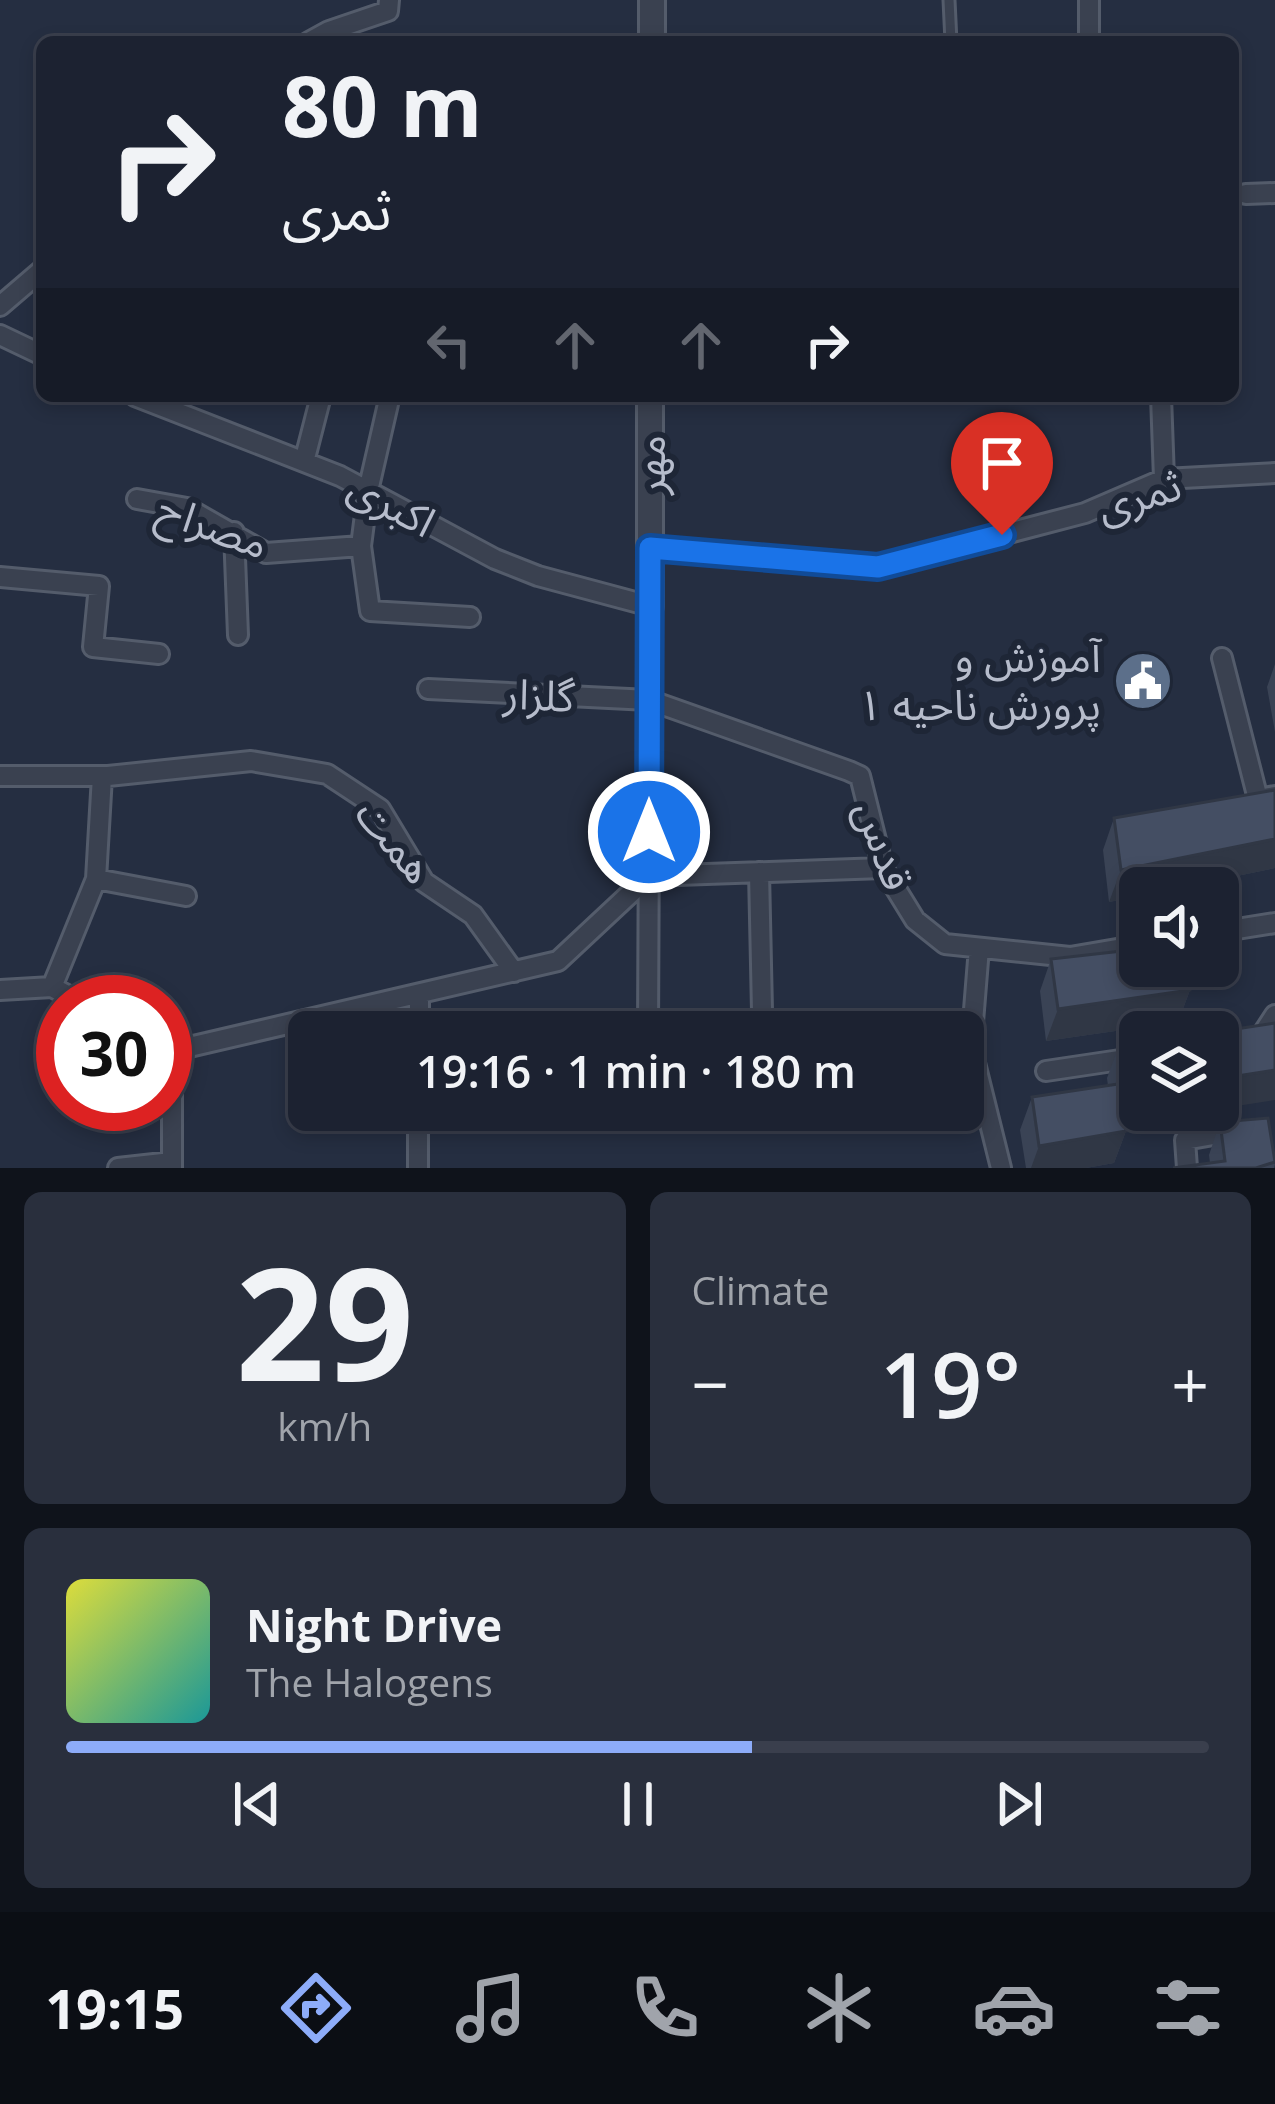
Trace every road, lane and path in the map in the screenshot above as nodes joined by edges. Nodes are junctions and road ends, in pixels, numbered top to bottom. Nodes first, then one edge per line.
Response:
1 (388, 0) edge
2 (652, 0) edge
3 (949, 0) edge
4 (1088, 0) edge
5 (319, 36) edge
6 (652, 36) edge
7 (951, 36) edge
8 (1089, 36) edge
9 (1275, 193) edge
10 (1246, 194) dead end
11 (36, 275) edge
12 (0, 306) edge
13 (0, 334) edge
14 (36, 352) edge
15 (150, 402) edge
16 (319, 402) edge
17 (650, 402) edge
18 (1161, 402) edge
19 (388, 404) dead end
20 (304, 462) junction
21 (1275, 473) edge
22 (1164, 479) junction
23 (368, 491) junction
24 (137, 499) dead end
25 (234, 532) junction
26 (361, 546) junction
27 (650, 548) junction
28 (0, 577) edge
29 (650, 606) junction
30 (470, 617) dead end
31 (238, 635) dead end
32 (159, 654) dead end
33 (1222, 658) dead end
34 (428, 689) dead end
35 (649, 700) junction
36 (0, 776) edge
37 (102, 776) junction
38 (1275, 796) edge
39 (883, 868) junction
40 (759, 872) junction
41 (649, 876) junction
42 (96, 879) junction
43 (186, 896) dead end
44 (1275, 923) edge
45 (1239, 929) edge
46 (979, 948) junction
47 (1119, 949) edge
48 (514, 972) junction
49 (57, 975) edge
50 (36, 988) edge
51 (0, 990) edge
52 (419, 996) junction
53 (419, 1011) edge
54 (648, 1011) edge
55 (762, 1011) dead end
56 (1275, 1016) edge
57 (1239, 1042) edge
58 (192, 1044) edge
59 (1119, 1060) edge
60 (1046, 1071) dead end
61 (1246, 1130) edge
62 (171, 1131) edge
63 (418, 1131) edge
64 (172, 1165) edge
65 (118, 1168) edge
66 (418, 1168) edge
67 (1001, 1168) edge
68 (1187, 1168) edge

1 - 5 street
2 - 6 street
3 - 7 lane
4 - 8 street
9 - 10 street
11 - 12 street
13 - 14 street
15 - 20 street, اکبری
16 - 20 street
17 - 27 street, مهر
18 - 22 street
19 - 23 street
20 - 23 street, اکبری
21 - 22 street, ثمری
22 - 27 street, ثمری
23 - 26 street
23 - 29 street, اکبری
24 - 25 street, مصراح
25 - 26 street, مصراح
25 - 31 street
26 - 30 street
27 - 29 street, مهر
28 - 32 street
29 - 35 street
33 - 38 street
34 - 35 street, گلزار
35 - 39 street, قدس
35 - 41 street
36 - 37 street, همت
37 - 42 street
37 - 48 street, همت
39 - 40 street
39 - 46 street, قدس
40 - 41 street
40 - 55 street
41 - 48 street
41 - 54 street
42 - 43 street
42 - 49 street
44 - 45 street
46 - 47 street, قدس
46 - 67 street
48 - 52 street
50 - 51 street
52 - 53 street
52 - 58 street
56 - 57 street
59 - 60 street
61 - 68 street
62 - 64 street
63 - 66 street
64 - 65 street

